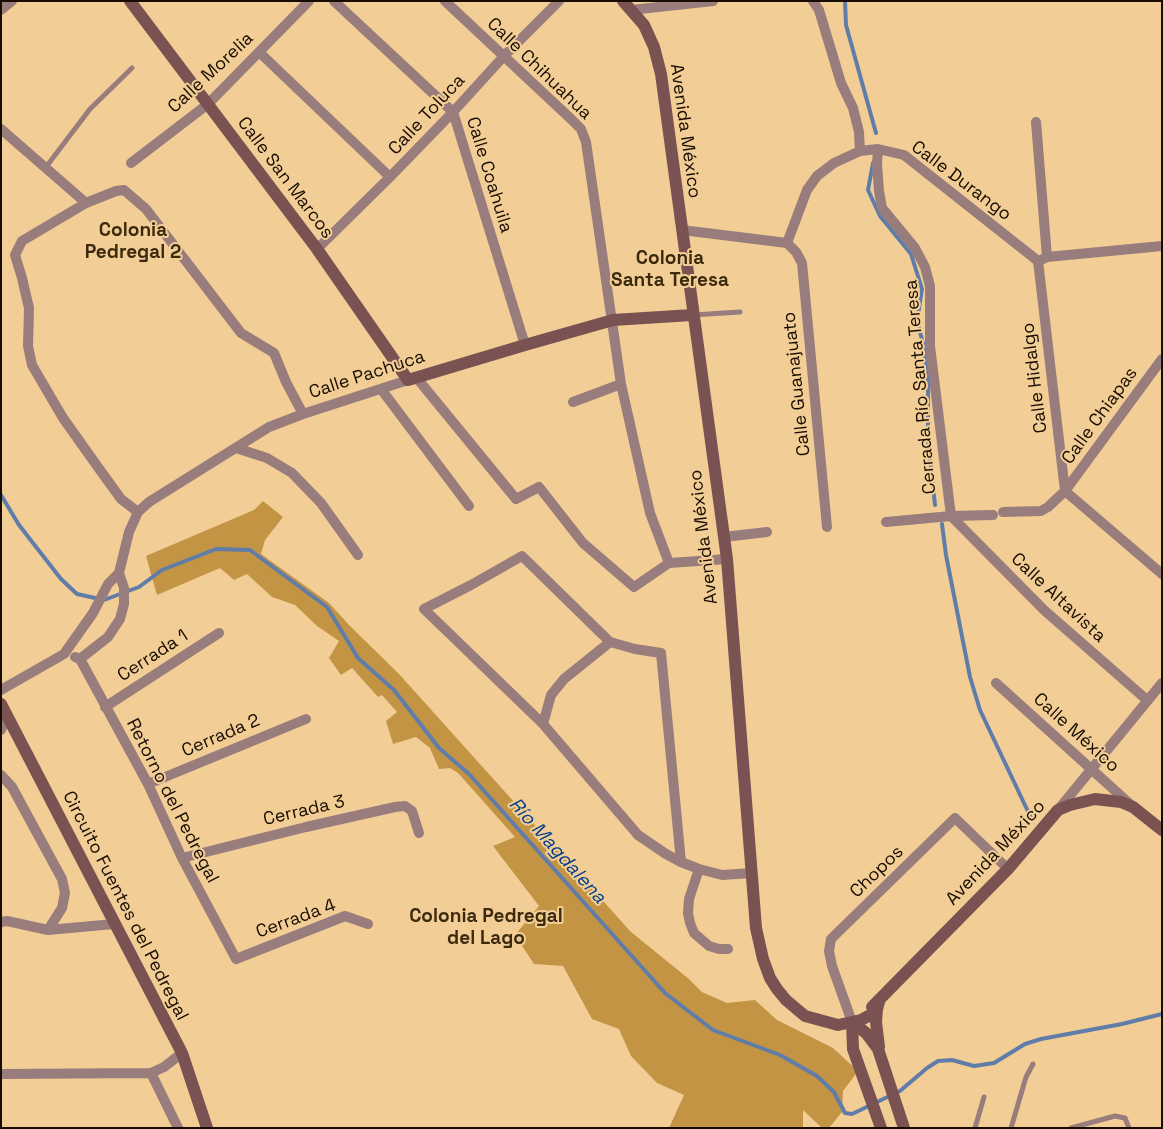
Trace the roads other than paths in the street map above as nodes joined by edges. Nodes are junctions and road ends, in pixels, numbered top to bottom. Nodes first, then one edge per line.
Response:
1 (12, 1) edge
2 (130, 1) edge
3 (309, 1) edge
4 (334, 1) edge
5 (445, 1) edge
6 (558, 1) edge
7 (713, 1) edge
8 (630, 4) edge
9 (817, 4) edge
10 (1, 10) edge
11 (259, 52) junction
12 (504, 56) junction
13 (132, 68) dead end
14 (208, 104) junction
15 (453, 112) junction
16 (1036, 122) dead end
17 (1, 129) edge
18 (878, 150) junction
19 (860, 151) junction
20 (131, 163) dead end
21 (46, 167) junction
22 (390, 177) junction
23 (86, 203) junction
24 (682, 230) junction
25 (787, 244) junction
26 (1160, 248) edge
27 (317, 250) junction
28 (1043, 259) junction
29 (740, 312) dead end
30 (692, 315) junction
31 (612, 320) junction
32 (525, 344) junction
33 (1162, 359) edge
34 (412, 379) junction
35 (621, 384) junction
36 (381, 389) junction
37 (573, 402) dead end
38 (303, 414) junction
39 (236, 448) junction
40 (1065, 491) junction
41 (469, 506) dead end
42 (138, 512) junction
43 (1003, 512) dead end
44 (993, 515) dead end
45 (951, 516) junction
46 (886, 522) dead end
47 (827, 527) dead end
48 (767, 532) dead end
49 (724, 537) junction
50 (358, 555) dead end
51 (727, 559) junction
52 (669, 563) junction
53 (119, 574) junction
54 (1162, 574) edge
55 (219, 633) dead end
56 (610, 642) junction
57 (64, 654) junction
58 (80, 659) junction
59 (996, 683) dead end
60 (1162, 683) edge
61 (1, 690) edge
62 (1147, 700) junction
63 (105, 707) junction
64 (4, 709) edge
65 (306, 718) dead end
66 (543, 724) junction
67 (1, 730) edge
68 (1091, 769) junction
69 (1, 775) edge
70 (148, 784) junction
71 (1133, 807) junction
72 (1058, 810) junction
73 (1162, 830) edge
74 (419, 833) dead end
75 (182, 858) junction
76 (682, 862) junction
77 (699, 869) junction
78 (1008, 869) junction
79 (752, 873) junction
80 (1, 922) edge
81 (114, 924) junction
82 (368, 924) dead end
83 (48, 930) junction
84 (728, 949) dead end
85 (236, 959) joint
86 (878, 1005) junction
87 (852, 1022) junction
88 (182, 1053) junction
89 (881, 1056) junction
90 (1033, 1064) dead end
91 (151, 1073) junction
92 (1, 1074) edge
93 (984, 1097) dead end
94 (880, 1125) edge
95 (178, 1128) edge
96 (207, 1128) edge
97 (904, 1128) edge
98 (975, 1128) edge
99 (1011, 1128) edge
100 (1071, 1128) edge
101 (1129, 1128) edge

1 - 10 street
2 - 14 street, Calle San Marcos
3 - 11 street, Calle Morelia
4 - 15 street, Calle Coahuila
5 - 12 street, Calle Chihuahua
6 - 12 street, Calle Toluca
7 - 8 street
8 - 24 street, Avenida México
9 - 19 street
11 - 14 street, Calle Morelia
11 - 22 street
12 - 15 street, Calle Toluca
12 - 31 street, Calle Chihuahua
13 - 21 lane
14 - 20 street, Calle Morelia
14 - 27 street, Calle San Marcos
15 - 22 street, Calle Toluca
15 - 32 street, Calle Coahuila
16 - 28 street, Calle Hidalgo
17 - 21 street
18 - 19 street, Calle Durango
18 - 28 street, Calle Durango
18 - 45 street, Cerrada Río Santa Teresa
19 - 25 street, Calle Durango
21 - 23 street
22 - 27 street, Calle Toluca
23 - 38 street
23 - 42 street
24 - 25 street
24 - 30 street, Avenida México
25 - 47 street, Calle Guanajuato
26 - 28 street
27 - 34 street, Calle San Marcos
28 - 40 street, Calle Hidalgo
29 - 30 lane
30 - 31 street, Calle Pachuca
30 - 49 street, Avenida México
31 - 32 street, Calle Pachuca
31 - 35 street, Calle Chihuahua
32 - 34 street, Calle Pachuca
33 - 40 street, Calle Chiapas
34 - 36 street, Calle Pachuca
34 - 52 street
35 - 37 street
35 - 52 street, Calle Chihuahua
36 - 38 street, Calle Pachuca
36 - 41 street
38 - 39 street, Calle Pachuca
39 - 42 street, Calle Pachuca
39 - 50 street
40 - 43 street, Calle Chiapas
40 - 54 street
42 - 53 street, Calle Pachuca
44 - 45 street
45 - 46 street
45 - 62 street, Calle Altavista
48 - 49 street
49 - 51 street, Avenida México
51 - 52 street
51 - 79 street, Avenida México
53 - 57 street
53 - 58 street
55 - 63 street, Cerrada 1
56 - 66 street
56 - 66 street
56 - 76 street
57 - 58 street
57 - 61 street
58 - 63 street, Retorno del Pedregal
59 - 68 street, Calle México
60 - 62 street
62 - 68 street
63 - 70 street, Retorno del Pedregal
64 - 67 street
64 - 81 street, Circuito Fuentes del Pedregal
65 - 70 street, Cerrada 2
66 - 76 street
68 - 71 street, Calle México
68 - 72 street
69 - 83 street
70 - 75 street, Retorno del Pedregal
71 - 72 street, Avenida México
71 - 73 street, Avenida México
72 - 78 street, Avenida México
74 - 75 street, Cerrada 3
75 - 85 street, Retorno del Pedregal
76 - 77 street
77 - 79 street
77 - 84 street
78 - 86 street, Avenida México
78 - 87 street, Chopos
79 - 87 street, Avenida México
80 - 83 street
81 - 83 street
81 - 88 street, Circuito Fuentes del Pedregal
82 - 85 street, Cerrada 4
86 - 87 street, Avenida México
86 - 89 street
87 - 89 street
87 - 94 street
88 - 91 street
88 - 96 street, Circuito Fuentes del Pedregal
89 - 97 street
90 - 99 lane
91 - 92 street
91 - 95 street
93 - 98 lane
100 - 101 lane

